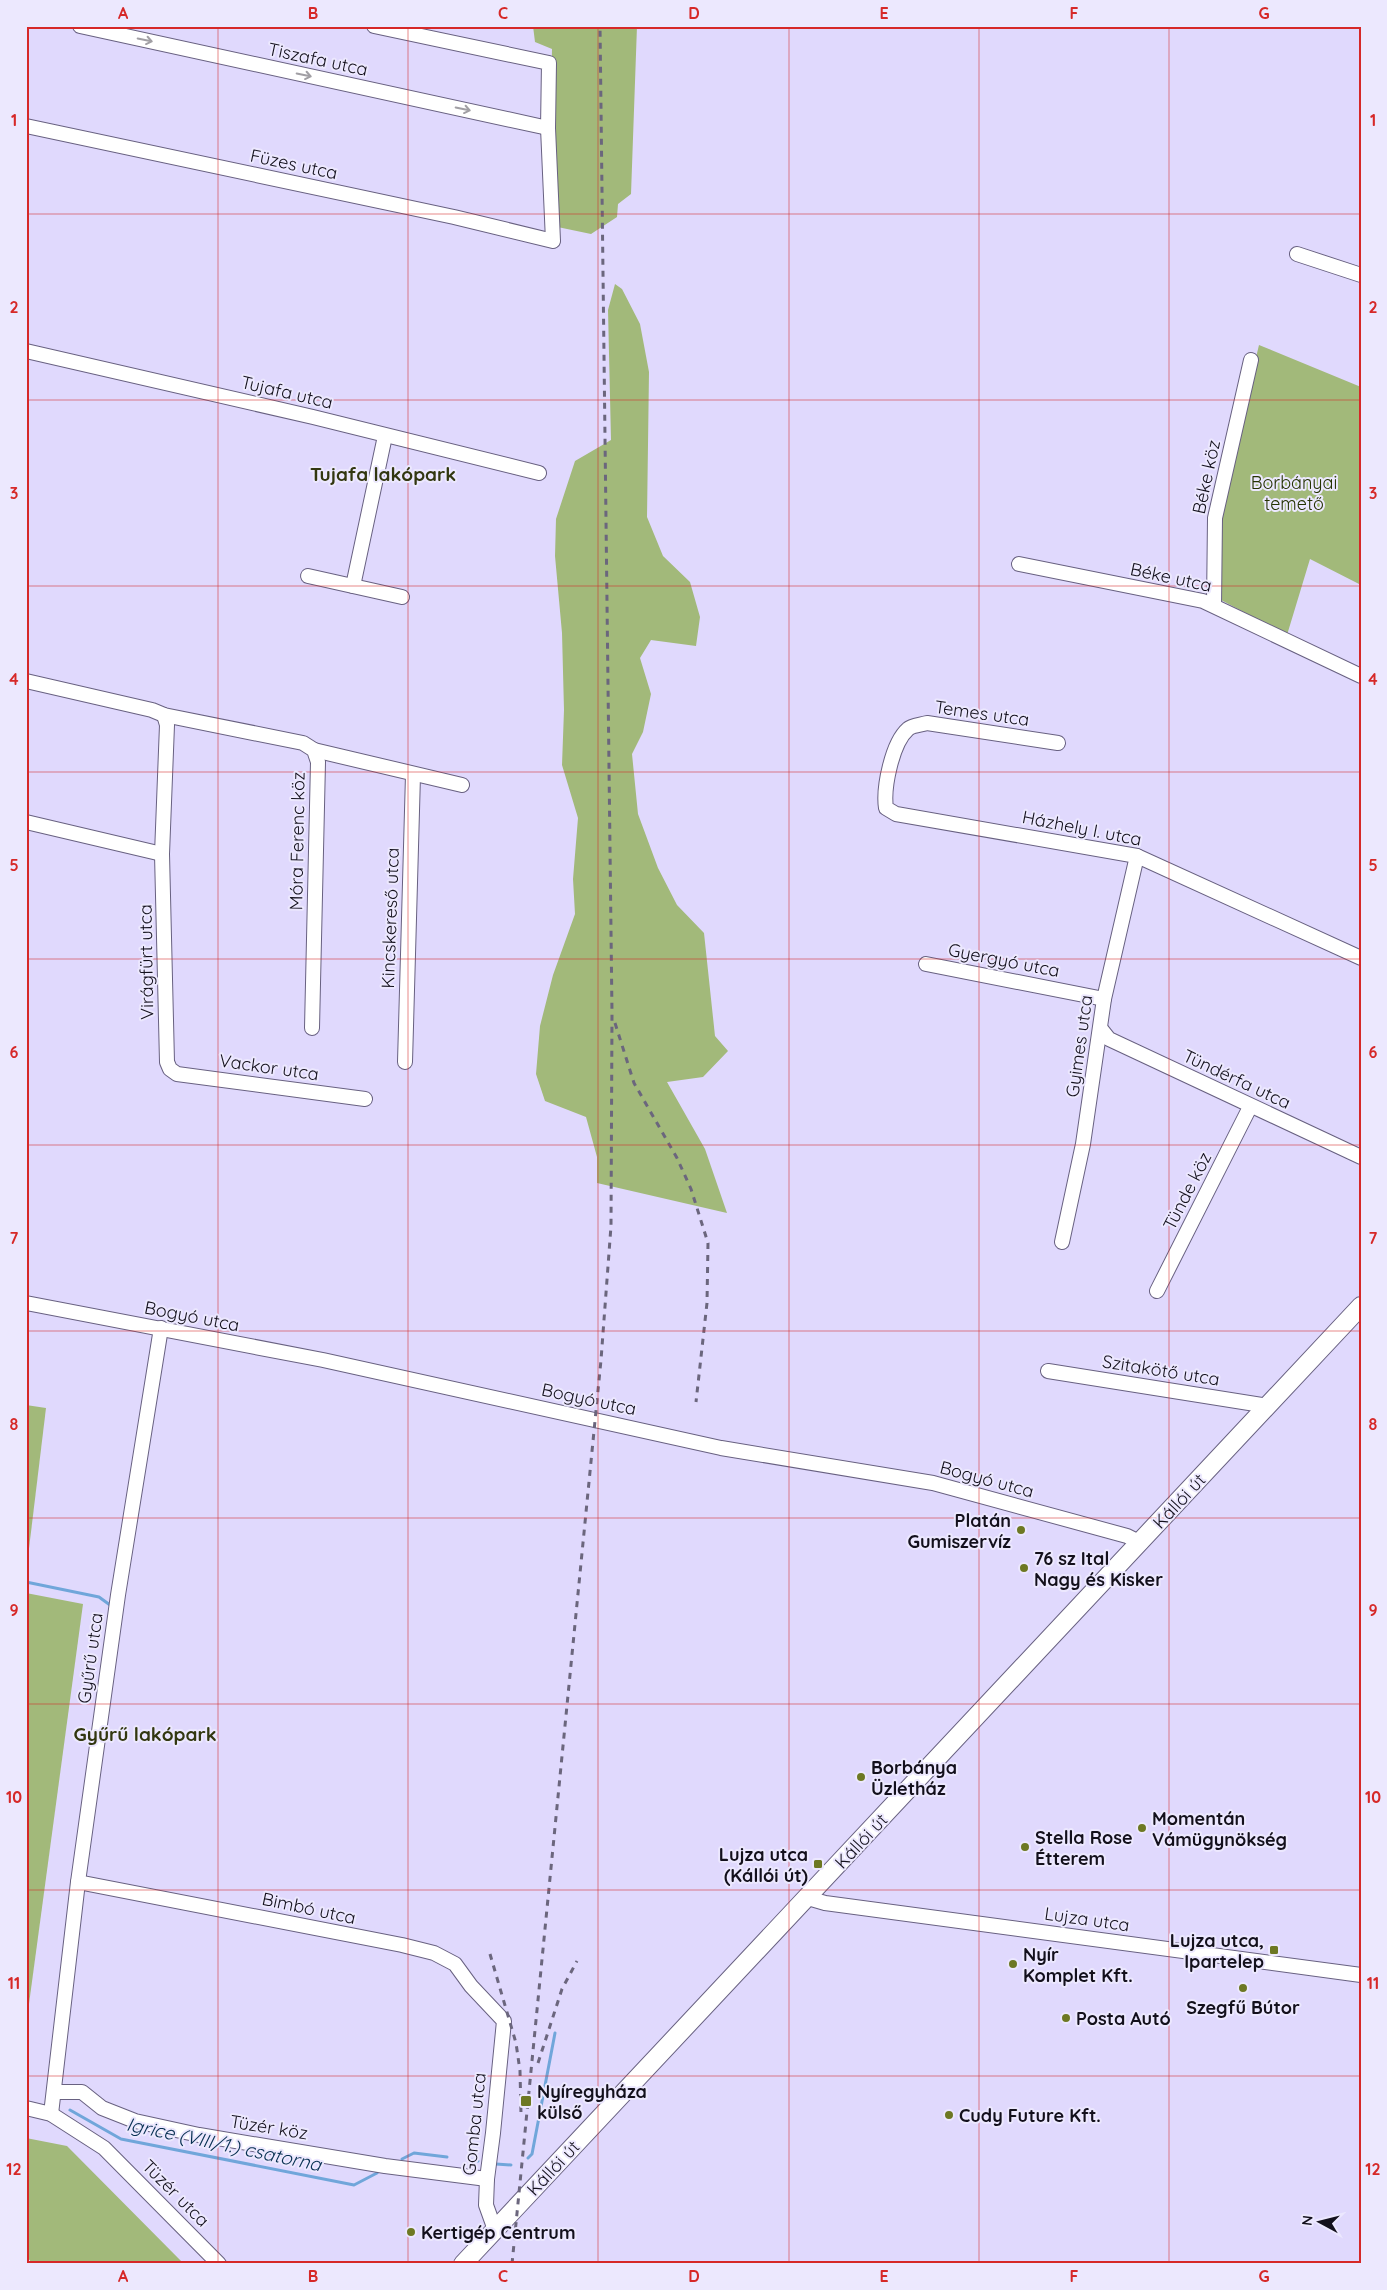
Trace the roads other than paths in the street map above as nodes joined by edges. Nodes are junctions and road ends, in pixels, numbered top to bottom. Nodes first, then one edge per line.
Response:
1 (80, 26) edge
2 (374, 26) edge
3 (26, 126) edge
4 (548, 128) junction
5 (1298, 254) dead end
6 (1361, 275) edge
7 (26, 351) edge
8 (1251, 360) dead end
9 (385, 436) junction
10 (539, 473) dead end
11 (1018, 564) dead end
12 (308, 576) dead end
13 (353, 586) junction
14 (402, 597) dead end
15 (1214, 605) junction
16 (1361, 676) edge
17 (26, 682) edge
18 (164, 715) junction
19 (1058, 743) dead end
20 (314, 750) junction
21 (413, 775) junction
22 (462, 785) dead end
23 (896, 814) joint
24 (26, 822) edge
25 (162, 854) junction
26 (1137, 856) junction
27 (1361, 958) edge
28 (926, 964) dead end
29 (1104, 999) junction
30 (312, 1028) dead end
31 (1101, 1029) junction
32 (405, 1062) dead end
33 (170, 1069) joint
34 (365, 1099) dead end
35 (1250, 1107) junction
36 (1361, 1157) edge
37 (1062, 1242) dead end
38 (1157, 1291) dead end
39 (26, 1303) edge
40 (1361, 1306) edge
41 (162, 1328) junction
42 (1048, 1371) dead end
43 (1268, 1406) junction
44 (1141, 1543) junction
45 (78, 1882) junction
46 (808, 1898) junction
47 (1361, 1975) edge
48 (504, 2021) joint
49 (54, 2092) junction
50 (26, 2108) edge
51 (51, 2114) junction
52 (486, 2179) junction
53 (495, 2230) junction
54 (219, 2264) edge
55 (463, 2264) edge

1 -> 4 street, Tiszafa utca
2 - 4 street, Füzes utca
3 - 4 street, Füzes utca
5 - 6 street
7 - 9 street, Tujafa utca
8 - 15 street, Béke köz
9 - 10 street, Tujafa utca
9 - 13 street
11 - 15 street, Béke utca
12 - 13 street
13 - 14 street
15 - 16 street, Béke utca
17 - 18 street, Móra Ferenc köz
18 - 20 street, Móra Ferenc köz
18 - 25 street, Virágfürt utca
19 - 23 street, Temes utca
20 - 21 street
20 - 30 street, Móra Ferenc köz
21 - 22 street
21 - 32 street, Kincskereső utca
23 - 26 street, Házhely I. utca
24 - 25 street
25 - 33 street, Virágfürt utca
26 - 27 street, Házhely I. utca
26 - 29 street, Gyimes utca
28 - 29 street, Gyergyó utca
29 - 31 street, Gyimes utca
31 - 35 street, Tündérfa utca
31 - 37 street, Gyimes utca
33 - 34 street, Vackor utca
35 - 36 street, Tündérfa utca
35 - 38 street, Tünde köz
39 - 41 street, Bogyó utca
40 - 43 main road, Kállói út
41 - 44 street, Bogyó utca
41 - 45 street, Gyűrű utca
42 - 43 street, Szitakötő utca
43 - 44 main road, Kállói út
44 - 46 main road, Kállói út
45 - 48 street, Bimbó utca
45 - 49 street, Gyűrű utca
46 - 47 street, Lujza utca
46 - 53 main road, Kállói út
48 - 52 street, Gomba utca
49 - 51 street, Gyűrű utca
49 - 52 street, Tüzér köz
50 - 51 street, Tüzér utca
51 - 54 street, Tüzér utca
52 - 53 street, Gomba utca
53 - 55 main road, Kállói út

